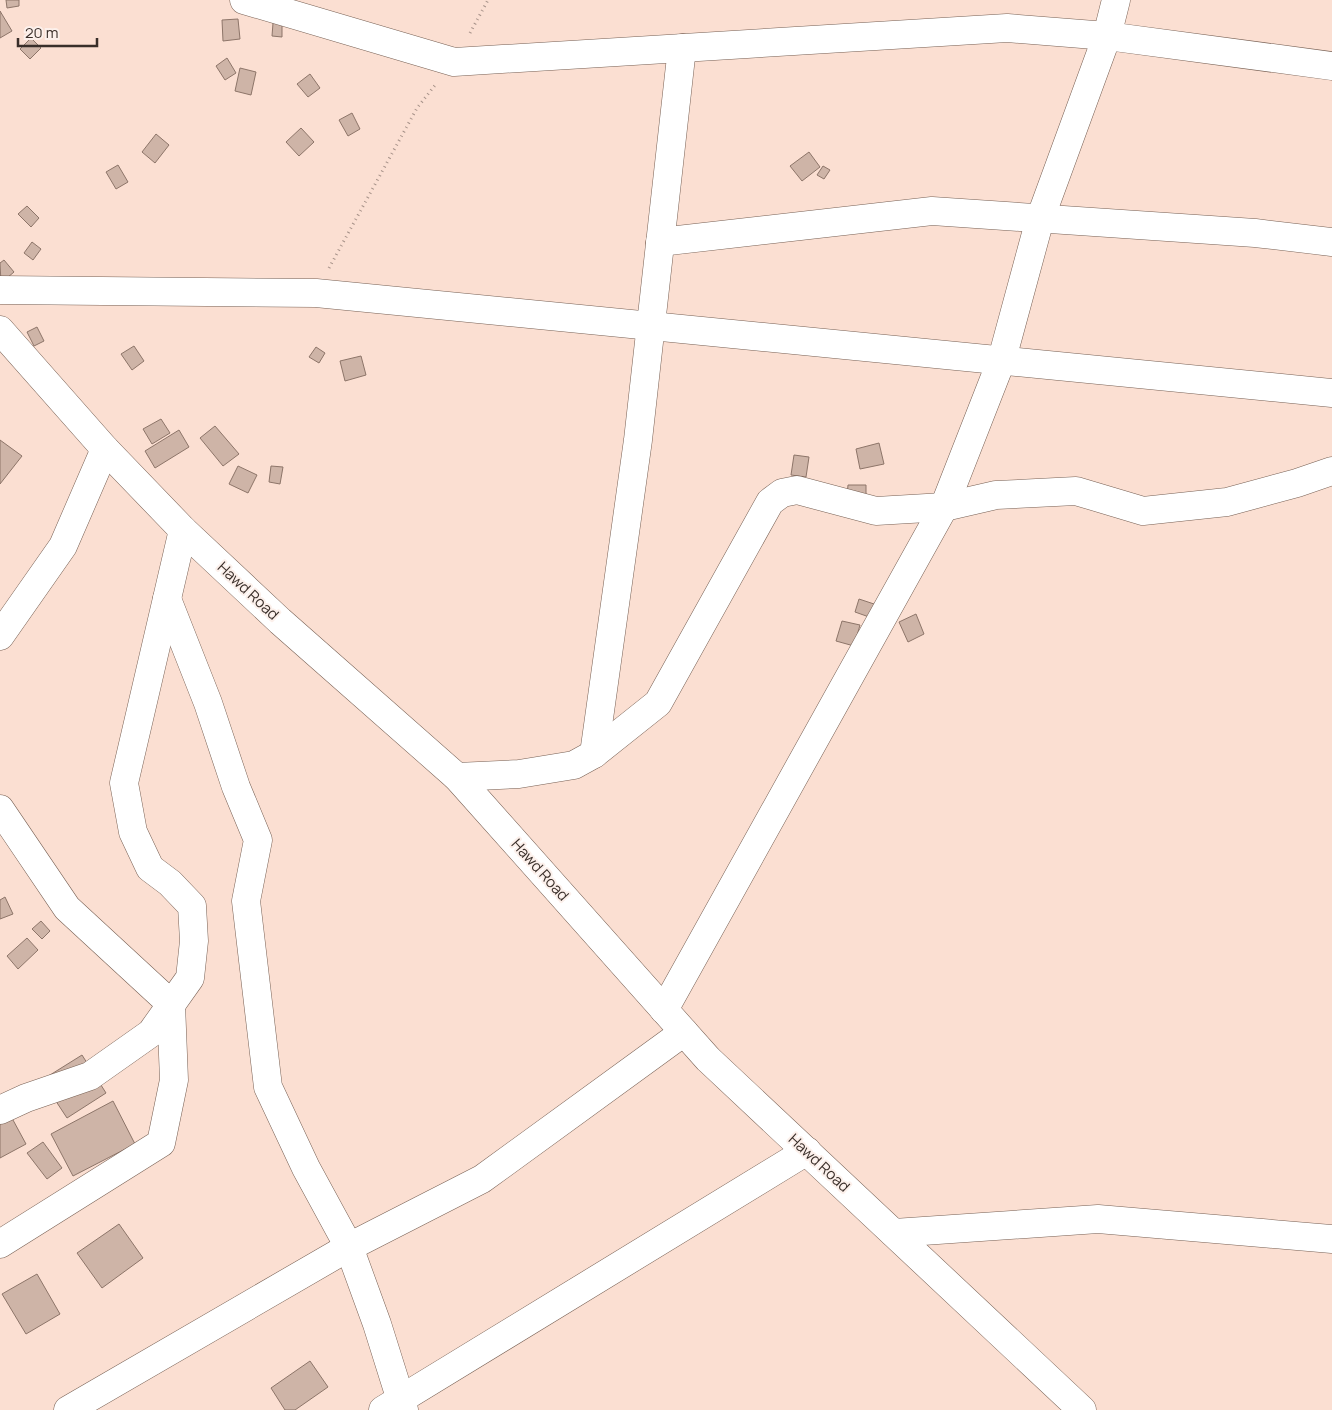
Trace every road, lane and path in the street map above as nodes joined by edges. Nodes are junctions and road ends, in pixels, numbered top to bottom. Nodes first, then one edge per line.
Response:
1 (244, 0) edge
2 (488, 0) edge
3 (1116, 0) edge
4 (1107, 36) junction
5 (682, 48) junction
6 (454, 62) junction
7 (1332, 66) edge
8 (1040, 218) junction
9 (660, 242) junction
10 (1332, 242) edge
11 (0, 290) edge
12 (316, 293) junction
13 (649, 324) junction
14 (0, 330) edge
15 (1002, 359) junction
16 (1332, 393) edge
17 (105, 449) junction
18 (1332, 471) edge
19 (944, 507) junction
20 (183, 530) junction
21 (167, 599) junction
22 (0, 636) edge
23 (594, 754) junction
24 (457, 777) junction
25 (4, 823) edge
26 (171, 1004) junction
27 (664, 1010) junction
28 (684, 1032) junction
29 (0, 1110) edge
30 (807, 1151) junction
31 (894, 1233) junction
32 (1332, 1239) edge
33 (0, 1244) edge
34 (349, 1247) junction
35 (395, 1407) edge
36 (68, 1410) edge
37 (1082, 1410) edge

1 - 6 street
2 - 6 path
3 - 4 street
4 - 5 street
4 - 7 street
4 - 8 street
5 - 6 street
5 - 9 street
6 - 12 path
8 - 9 street
8 - 10 street
8 - 15 street
9 - 13 street
11 - 12 street
12 - 13 street
13 - 15 street
13 - 23 street
14 - 17 street, Hawd Road
15 - 16 street
15 - 19 street
17 - 20 street, Hawd Road
17 - 22 street
18 - 19 street
19 - 23 street
19 - 27 street
20 - 21 street
20 - 24 street, Hawd Road
21 - 26 street
21 - 34 street
23 - 24 street
24 - 27 street, Hawd Road
25 - 26 street
26 - 29 street
26 - 33 street
27 - 28 street, Hawd Road
28 - 30 street, Hawd Road
28 - 34 street
30 - 31 street, Hawd Road
30 - 35 street
31 - 32 street
31 - 37 street, Hawd Road
34 - 35 street
34 - 36 street

